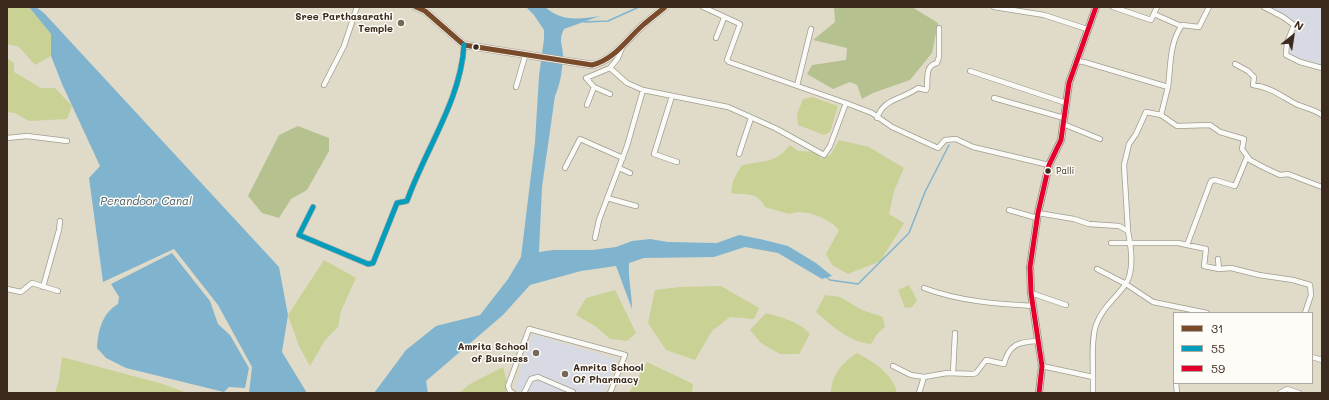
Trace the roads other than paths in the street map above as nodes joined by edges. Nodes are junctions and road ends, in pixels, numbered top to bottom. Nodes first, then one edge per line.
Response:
1 (357, 7) edge
2 (416, 7) edge
3 (665, 7) edge
4 (703, 7) edge
5 (994, 7) edge
6 (1096, 7) edge
7 (1113, 7) edge
8 (1157, 7) edge
9 (1209, 7) edge
10 (1264, 7) edge
11 (1154, 14) junction
12 (724, 18) junction
13 (1181, 26) junction
14 (939, 28) dead end
15 (811, 29) dead end
16 (1087, 29) junction
17 (716, 38) dead end
18 (464, 45) junction
19 (622, 46) junction
20 (525, 56) junction
21 (1077, 61) junction
22 (1235, 64) dead end
23 (610, 68) junction
24 (1322, 68) edge
25 (970, 71) dead end
26 (324, 85) dead end
27 (798, 86) junction
28 (1168, 86) junction
29 (516, 87) dead end
30 (594, 87) junction
31 (643, 90) junction
32 (610, 94) dead end
33 (672, 96) junction
34 (994, 98) dead end
35 (846, 103) junction
36 (1066, 103) junction
37 (587, 105) dead end
38 (1322, 115) edge
39 (1161, 116) junction
40 (751, 118) junction
41 (877, 118) junction
42 (1064, 121) junction
43 (7, 138) edge
44 (1100, 139) dead end
45 (67, 141) dead end
46 (739, 154) dead end
47 (1247, 157) junction
48 (623, 158) junction
49 (677, 162) dead end
50 (1049, 165) junction
51 (565, 168) dead end
52 (619, 168) junction
53 (630, 173) dead end
54 (1322, 186) edge
55 (607, 198) junction
56 (636, 206) dead end
57 (312, 207) dead end
58 (1009, 210) dead end
59 (1038, 215) junction
60 (60, 221) dead end
61 (1128, 231) junction
62 (595, 238) dead end
63 (1111, 243) dead end
64 (1130, 244) junction
65 (1187, 245) junction
66 (1218, 259) dead end
67 (1097, 269) dead end
68 (1219, 269) junction
69 (1126, 284) junction
70 (43, 287) junction
71 (924, 288) dead end
72 (7, 289) edge
73 (58, 292) dead end
74 (1031, 294) junction
75 (1066, 305) dead end
76 (1034, 306) junction
77 (1202, 312) edge
78 (1305, 312) edge
79 (955, 333) dead end
80 (1037, 341) junction
81 (892, 366) dead end
82 (1042, 366) junction
83 (953, 373) junction
84 (924, 377) junction
85 (1092, 377) junction
86 (573, 392) dead end
87 (513, 393) edge
88 (524, 393) edge
89 (610, 393) edge
90 (919, 393) edge
91 (1039, 393) edge
92 (1093, 393) edge
93 (1280, 393) edge
94 (1299, 393) edge

1 - 26 street
2 - 18 main road
3 - 19 main road
4 - 12 street
5 - 16 street
6 - 16 street
7 - 11 street
8 - 11 street
9 - 13 street
10 - 24 street
11 - 13 street
12 - 17 street
12 - 27 street
13 - 28 street
14 - 41 street
15 - 27 street
16 - 21 street
18 - 20 main road
18 - 57 street
19 - 20 main road
19 - 23 street
20 - 29 street
21 - 28 street
21 - 36 street
22 - 38 street
23 - 30 street
23 - 31 street
25 - 36 street
27 - 35 street
28 - 39 street
30 - 32 street
30 - 37 street
31 - 33 street
31 - 48 street
33 - 40 street
33 - 49 street
34 - 42 street
35 - 40 street
35 - 41 street
36 - 42 street
39 - 47 street
39 - 61 street
40 - 46 street
41 - 50 street
42 - 44 street
42 - 50 street
43 - 45 street
47 - 54 street
47 - 65 street
48 - 51 street
48 - 52 street
50 - 59 street
52 - 53 street
52 - 55 street
55 - 56 street
55 - 62 street
58 - 59 street
59 - 61 street
59 - 74 street
60 - 70 street
61 - 64 street
63 - 64 street
64 - 65 street
64 - 69 street
65 - 68 street
66 - 68 street
67 - 69 street
68 - 78 street
69 - 77 street
69 - 85 street
70 - 72 street
70 - 73 street
71 - 76 street
74 - 75 street
74 - 76 street
76 - 80 street
79 - 83 street
80 - 82 street
80 - 83 street
81 - 84 street
82 - 85 street
82 - 91 street
83 - 84 street
84 - 90 street
85 - 92 street
86 - 88 street
87 - 89 street
93 - 94 street

